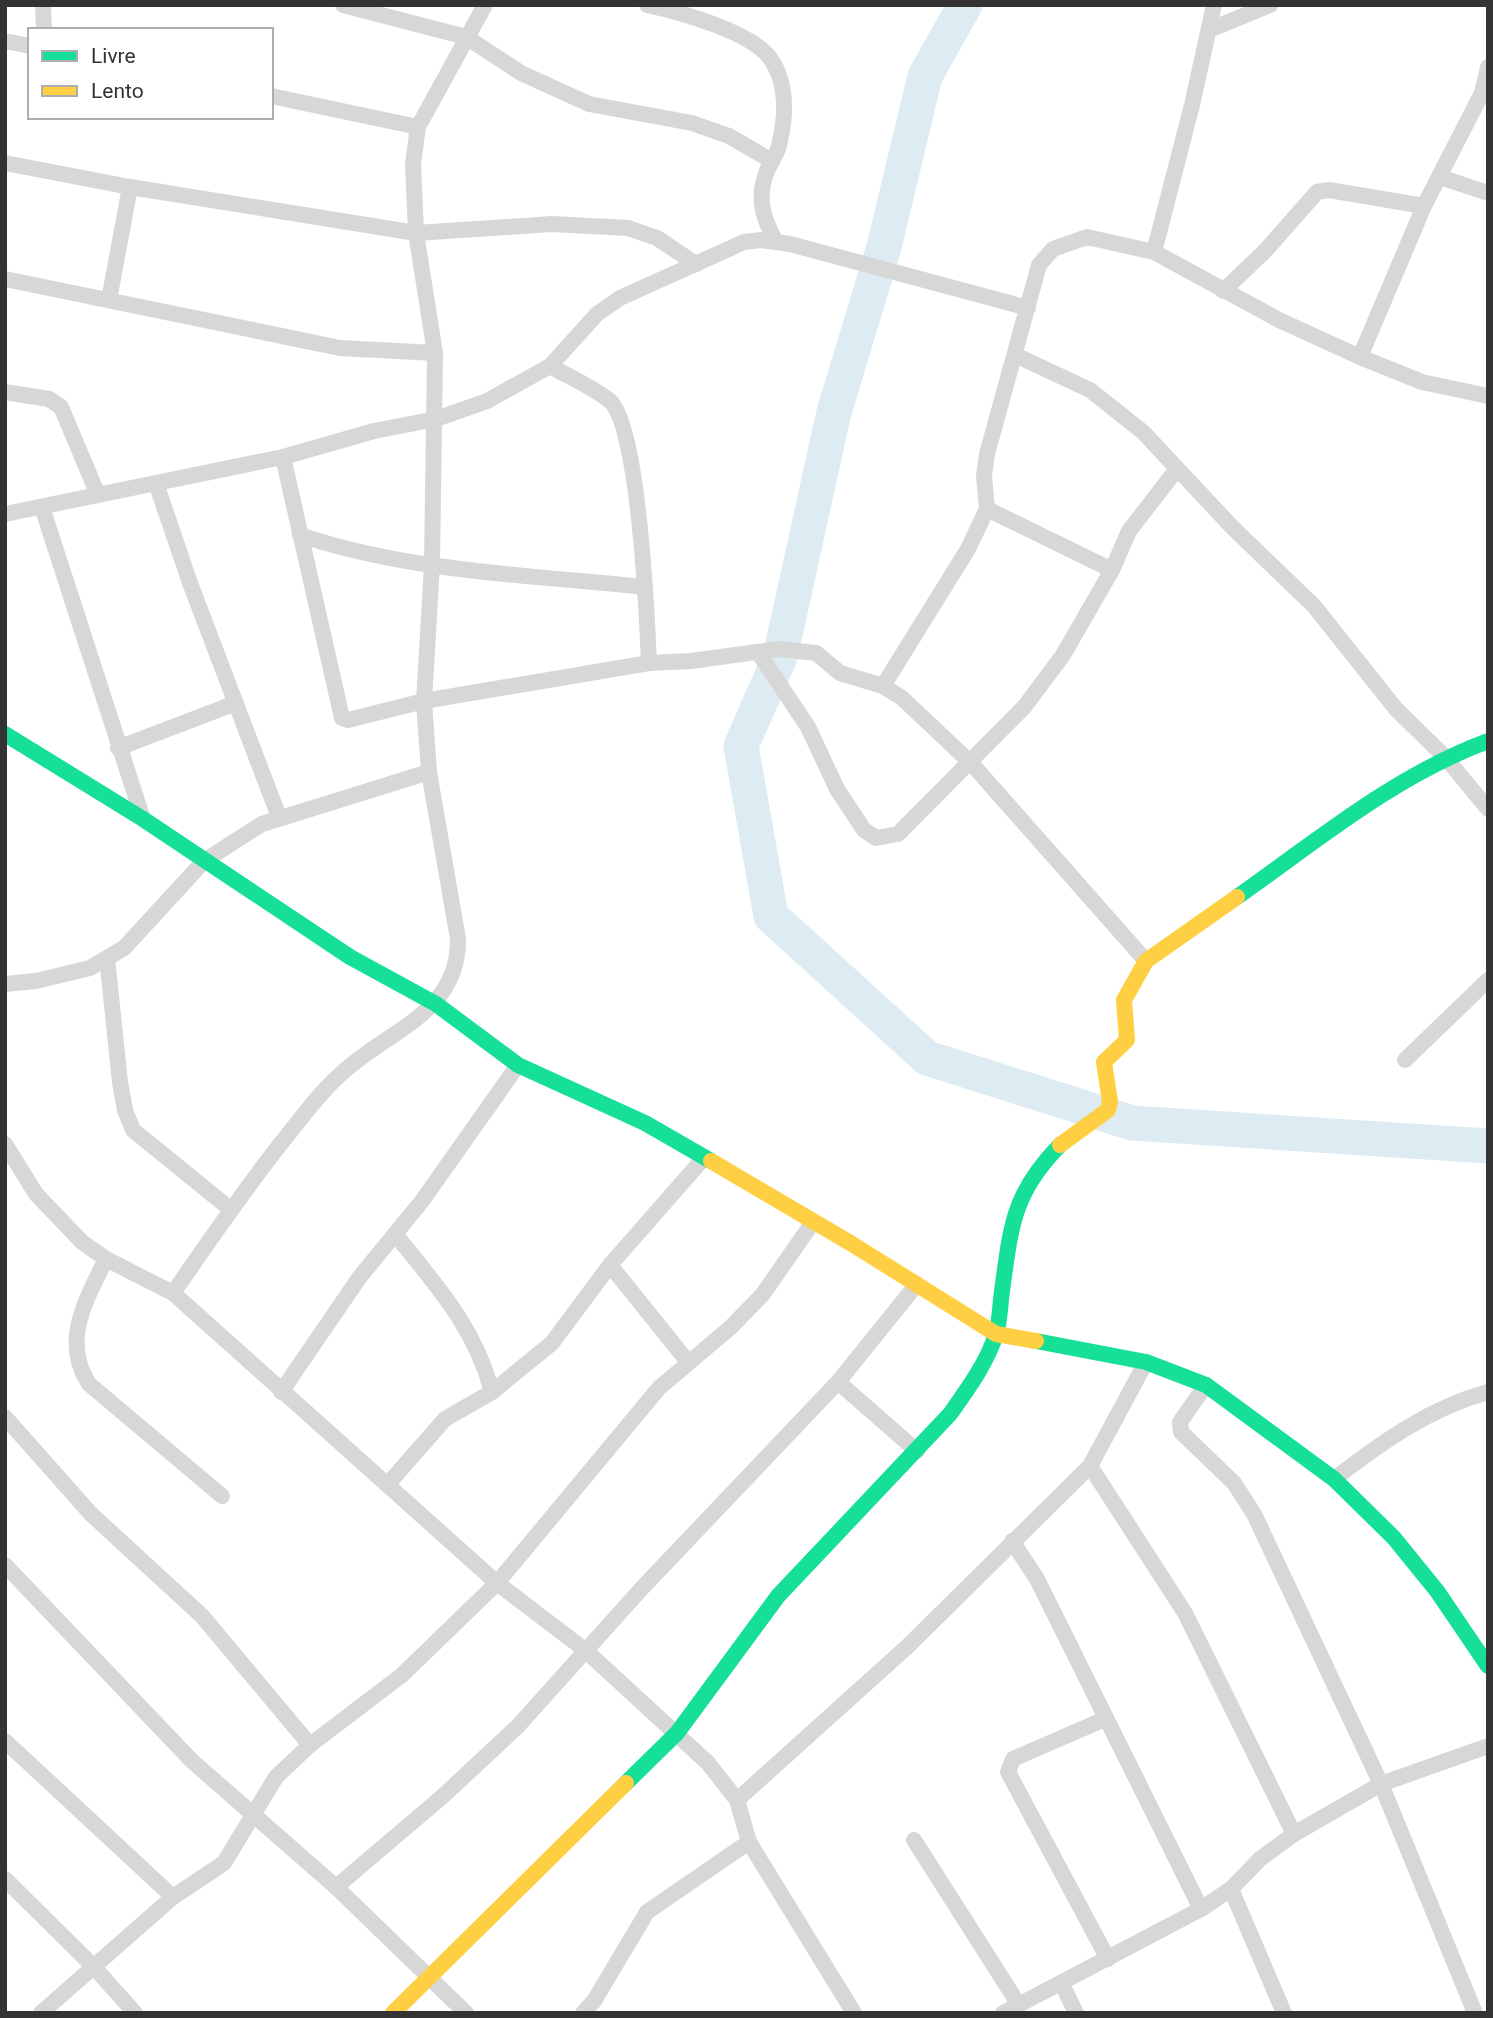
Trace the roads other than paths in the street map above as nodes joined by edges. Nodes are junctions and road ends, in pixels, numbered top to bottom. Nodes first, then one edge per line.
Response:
1 (43, 5) edge
2 (343, 5) edge
3 (485, 5) edge
4 (647, 5) edge
5 (1214, 5) edge
6 (1270, 5) edge
7 (707, 13) edge
8 (44, 28) edge
9 (1209, 30) junction
10 (466, 37) junction
11 (5, 41) edge
12 (28, 46) edge
13 (1488, 67) edge
14 (1485, 95) edge
15 (273, 96) edge
16 (418, 127) junction
17 (772, 161) junction
18 (5, 163) edge
19 (1440, 177) junction
20 (130, 187) junction
21 (1488, 193) edge
22 (1424, 206) junction
23 (416, 233) junction
24 (776, 242) junction
25 (1154, 252) junction
26 (696, 264) junction
27 (5, 279) edge
28 (1223, 291) junction
29 (108, 300) junction
30 (1028, 308) junction
31 (435, 353) junction
32 (1015, 355) junction
33 (1360, 357) junction
34 (550, 366) junction
35 (5, 392) edge
36 (1488, 396) edge
37 (436, 419) junction
38 (283, 457) junction
39 (1177, 469) junction
40 (156, 483) junction
41 (99, 495) junction
42 (43, 508) junction
43 (987, 509) junction
44 (5, 514) edge
45 (300, 535) junction
46 (432, 565) junction
47 (1112, 570) junction
48 (645, 587) junction
49 (758, 652) junction
50 (649, 663) junction
51 (883, 686) junction
52 (424, 701) junction
53 (236, 703) junction
54 (7, 732) edge
55 (1488, 741) edge
56 (118, 748) junction
57 (1445, 757) junction
58 (971, 763) junction
59 (429, 772) junction
60 (1488, 808) edge
61 (279, 817) junction
62 (143, 819) junction
63 (204, 861) junction
64 (107, 958) junction
65 (1146, 961) junction
66 (1488, 980) edge
67 (5, 984) edge
68 (436, 1004) junction
69 (1405, 1060) dead end
70 (518, 1065) junction
71 (5, 1144) edge
72 (703, 1158) junction
73 (229, 1208) junction
74 (813, 1222) junction
75 (395, 1234) junction
76 (106, 1259) junction
77 (610, 1265) junction
78 (917, 1284) junction
79 (173, 1293) junction
80 (996, 1334) junction
81 (688, 1362) junction
82 (1146, 1362) junction
83 (838, 1382) junction
84 (1206, 1385) junction
85 (281, 1392) junction
86 (492, 1392) junction
87 (1488, 1392) edge
88 (5, 1417) edge
89 (917, 1451) junction
90 (1090, 1466) junction
91 (1334, 1479) junction
92 (388, 1483) junction
93 (222, 1496) dead end
94 (1012, 1541) junction
95 (5, 1565) edge
96 (497, 1583) junction
97 (585, 1650) junction
98 (1488, 1666) edge
99 (1105, 1719) junction
100 (677, 1733) junction
101 (5, 1741) edge
102 (310, 1745) junction
103 (1488, 1746) edge
104 (1381, 1784) junction
105 (737, 1800) junction
106 (251, 1814) junction
107 (1294, 1834) junction
108 (914, 1840) dead end
109 (749, 1842) junction
110 (5, 1879) edge
111 (336, 1887) junction
112 (1231, 1889) junction
113 (173, 1897) junction
114 (1201, 1909) junction
115 (1108, 1959) junction
116 (93, 1966) junction
117 (430, 1977) junction
118 (1062, 1984) junction
119 (1019, 2005) junction
120 (41, 2013) edge
121 (135, 2013) edge
122 (393, 2013) edge
123 (466, 2013) edge
124 (583, 2013) edge
125 (854, 2013) edge
126 (1003, 2013) edge
127 (1076, 2013) edge
128 (1284, 2013) edge
129 (1475, 2013) edge

1 - 8 street
2 - 10 street
3 - 10 street
4 - 7 street
5 - 9 street
6 - 9 street
7 - 17 street
9 - 25 street
10 - 16 street
10 - 17 street
11 - 12 street
13 - 14 street
14 - 19 street
15 - 16 street
16 - 23 street
17 - 24 street
18 - 20 street
19 - 21 street
19 - 22 street
20 - 23 street
20 - 29 street
22 - 28 street
22 - 33 street
23 - 26 street
23 - 31 street
24 - 26 street
24 - 30 street
25 - 28 street
25 - 30 street
26 - 34 street
27 - 29 street
28 - 33 street
29 - 31 street
30 - 32 street
31 - 37 street
32 - 39 street
32 - 43 street
33 - 36 street
34 - 37 street
34 - 48 street
35 - 41 street
37 - 38 street
37 - 46 street
38 - 40 street
38 - 45 street
39 - 47 street
39 - 57 street
40 - 41 street
40 - 53 street
41 - 42 street
42 - 44 street
42 - 56 street
43 - 47 street
43 - 51 street
45 - 46 street
45 - 52 street
46 - 48 street
46 - 52 street
47 - 58 street
48 - 50 street
49 - 50 street
49 - 51 street
49 - 58 street
50 - 52 street
51 - 58 street
52 - 59 street
53 - 56 street
53 - 61 street
54 - 62 street
55 - 57 street
56 - 62 street
57 - 60 street
57 - 65 street
58 - 65 street
59 - 61 street
59 - 68 street
61 - 63 street
62 - 63 street
63 - 64 street
63 - 68 street
64 - 67 street
64 - 73 street
65 - 80 street
66 - 69 street
68 - 70 street
68 - 73 street
70 - 72 street
70 - 75 street
71 - 76 street
72 - 74 street
72 - 77 street
73 - 79 street
74 - 78 street
74 - 81 street
75 - 85 street
75 - 86 street
76 - 79 street
76 - 93 street
77 - 81 street
77 - 86 street
78 - 80 street
78 - 83 street
79 - 85 street
80 - 82 street
80 - 89 street
81 - 96 street
82 - 84 street
82 - 90 street
83 - 89 street
83 - 97 street
84 - 91 street
84 - 104 street
85 - 92 street
86 - 92 street
87 - 91 street
88 - 102 street
89 - 100 street
90 - 94 street
90 - 107 street
91 - 98 street
92 - 96 street
94 - 99 street
94 - 105 street
95 - 106 street
96 - 97 street
96 - 102 street
97 - 100 street
97 - 111 street
99 - 114 street
99 - 115 street
100 - 105 street
100 - 117 street
101 - 113 street
102 - 106 street
103 - 104 street
104 - 107 street
104 - 129 street
105 - 109 street
106 - 111 street
106 - 113 street
107 - 112 street
108 - 119 street
109 - 124 street
109 - 125 street
110 - 116 street
111 - 117 street
112 - 114 street
112 - 128 street
113 - 116 street
114 - 115 street
115 - 118 street
116 - 120 street
116 - 121 street
117 - 122 street
117 - 123 street
118 - 119 street
118 - 127 street
119 - 126 street

